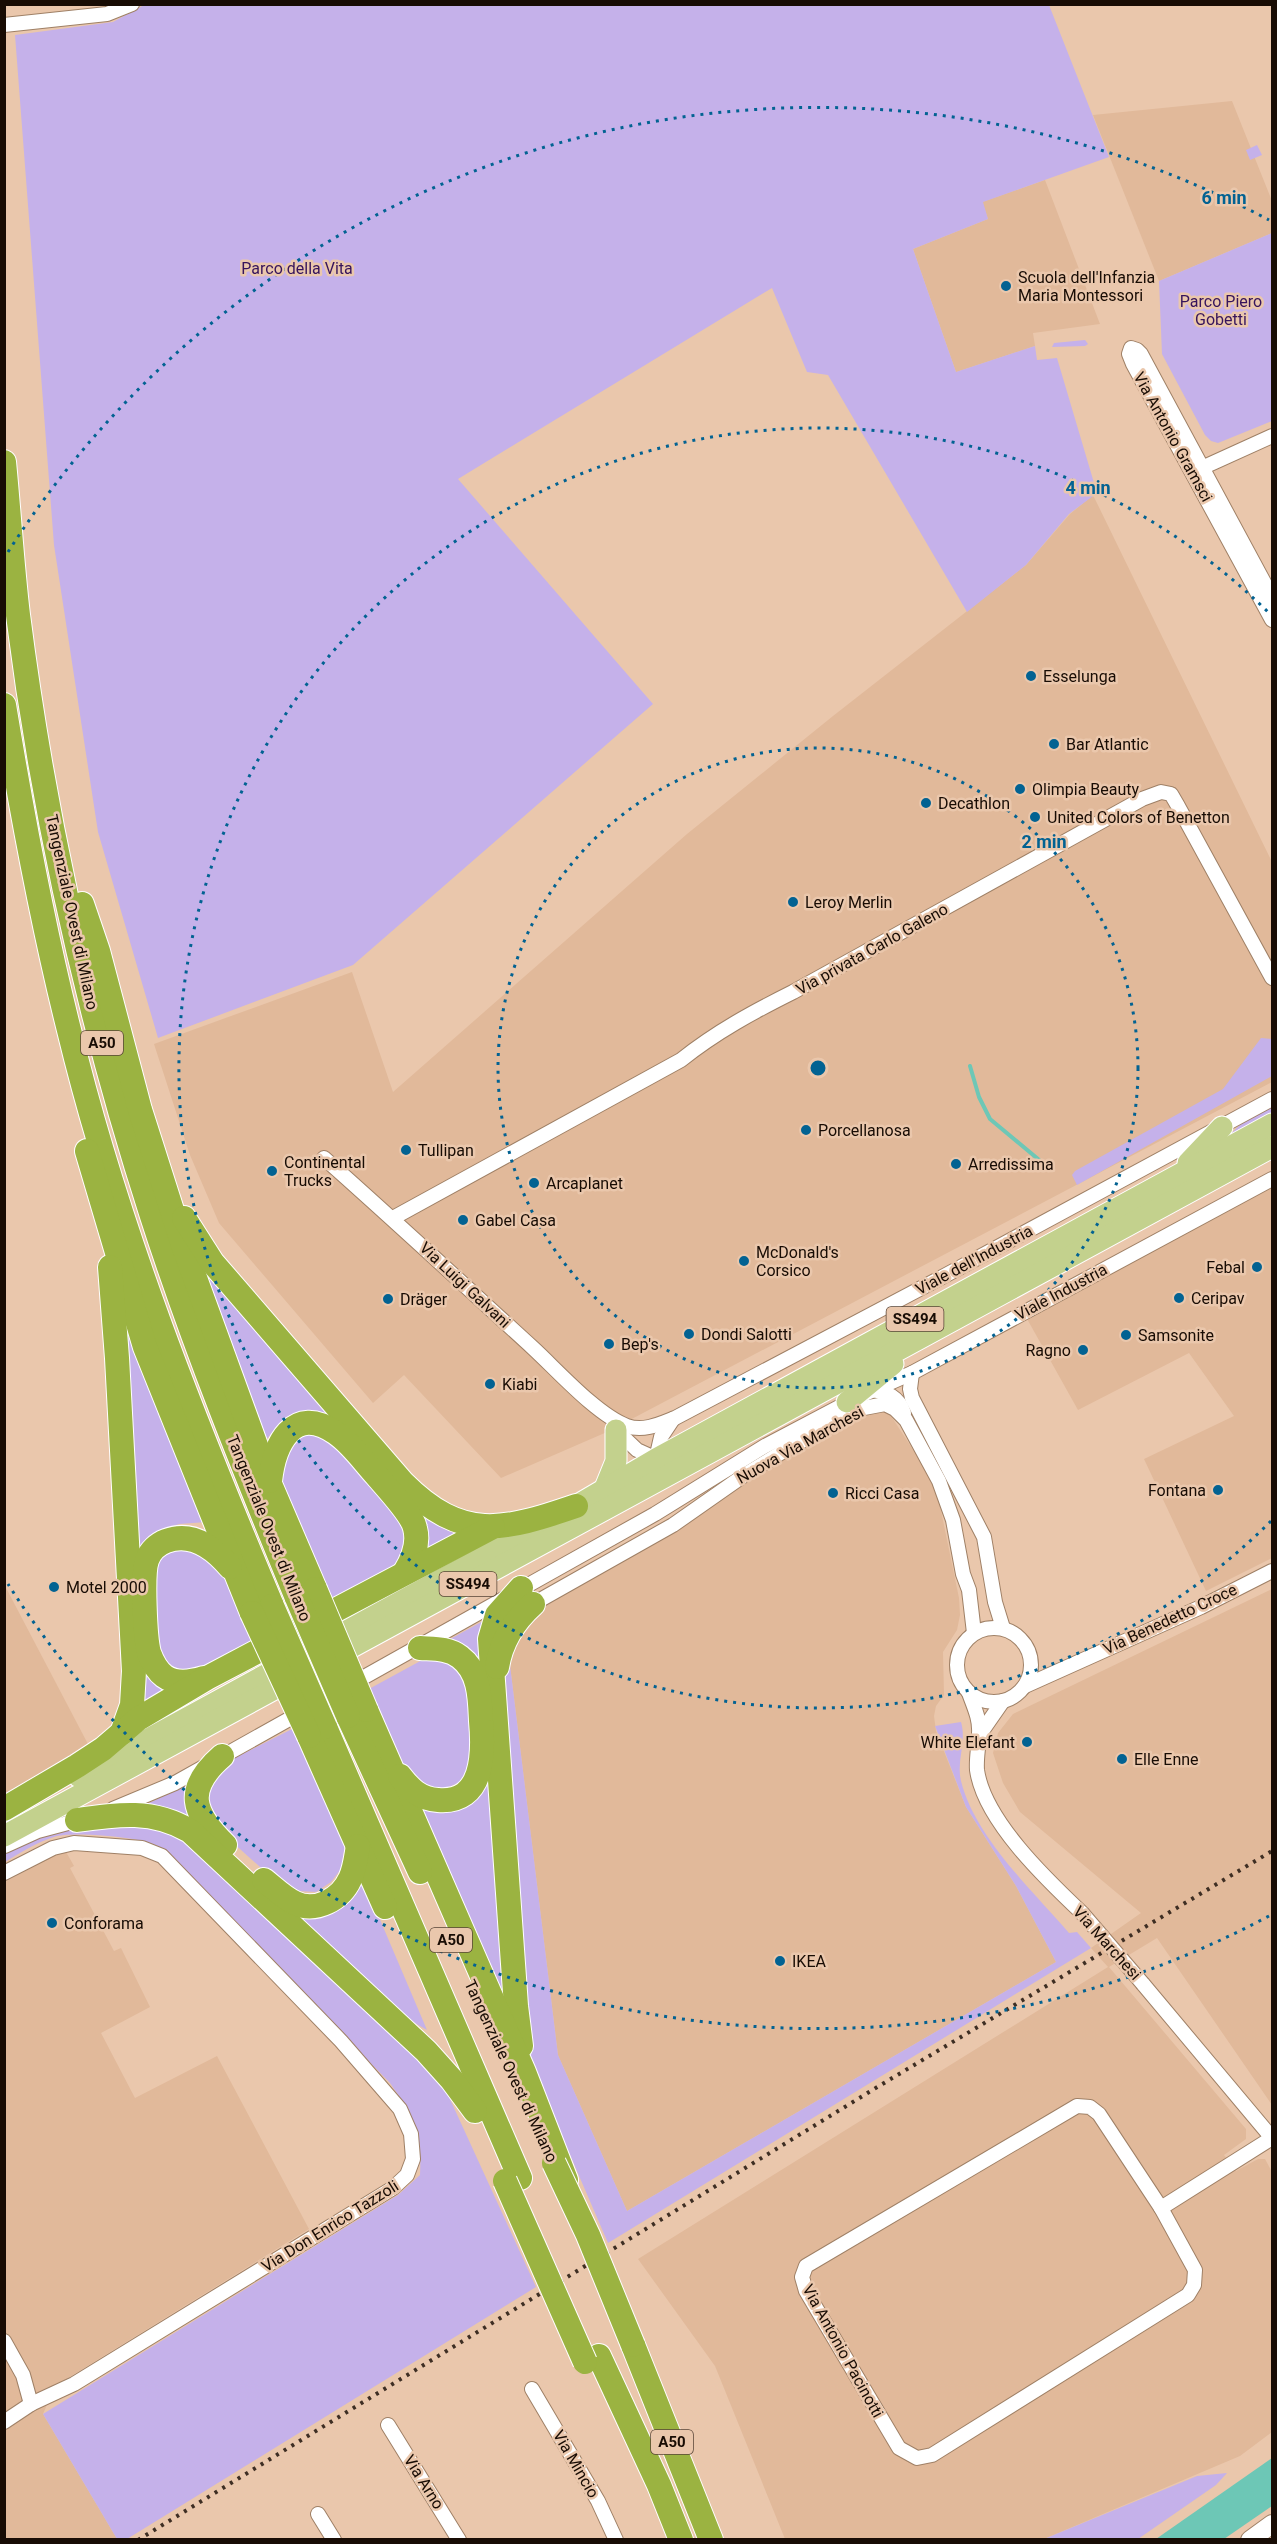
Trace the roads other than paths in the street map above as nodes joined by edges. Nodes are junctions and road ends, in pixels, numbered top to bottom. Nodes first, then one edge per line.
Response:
1 (132, 4) edge
2 (7, 24) edge
3 (1272, 436) edge
4 (4, 462) edge
5 (1197, 470) junction
6 (1272, 597) edge
7 (1272, 620) edge
8 (4, 705) edge
9 (58, 857) junction
10 (1272, 978) edge
11 (69, 1031) junction
12 (1272, 1098) edge
13 (140, 1110) junction
14 (1272, 1124) edge
15 (1222, 1126) junction
16 (1272, 1147) edge
17 (324, 1158) dead end
18 (1174, 1178) junction
19 (1272, 1179) edge
20 (105, 1217) junction
21 (393, 1218) junction
22 (931, 1333) junction
23 (912, 1373) junction
24 (872, 1390) junction
25 (847, 1402) junction
26 (675, 1418) junction
27 (906, 1420) junction
28 (611, 1422) junction
29 (656, 1459) junction
30 (690, 1464) junction
31 (270, 1484) junction
32 (605, 1488) junction
33 (576, 1506) junction
34 (495, 1526) junction
35 (1272, 1571) edge
36 (405, 1572) junction
37 (306, 1593) junction
38 (527, 1596) junction
39 (257, 1606) junction
40 (1004, 1628) junction
41 (974, 1633) junction
42 (420, 1648) junction
43 (1031, 1659) junction
44 (1067, 1667) junction
45 (207, 1678) junction
46 (1025, 1686) junction
47 (969, 1694) junction
48 (1003, 1701) junction
49 (357, 1713) junction
50 (317, 1731) junction
51 (122, 1732) junction
52 (980, 1734) junction
53 (222, 1756) junction
54 (390, 1762) junction
55 (4, 1809) edge
56 (4, 1817) edge
57 (75, 1832) junction
58 (4, 1836) edge
59 (4, 1846) edge
60 (358, 1846) junction
61 (4, 1873) edge
62 (524, 2073) junction
63 (475, 2111) junction
64 (1272, 2138) edge
65 (556, 2162) junction
66 (512, 2180) junction
67 (1161, 2208) junction
68 (4, 2341) edge
69 (532, 2389) dead end
70 (31, 2404) junction
71 (4, 2422) edge
72 (388, 2425) dead end
73 (318, 2514) dead end
74 (1272, 2524) edge
75 (334, 2540) edge
76 (459, 2540) edge
77 (616, 2540) edge
78 (681, 2540) edge
79 (711, 2540) edge
80 (1250, 2540) edge

1 - 2 street
3 - 5 street
4 - 9 highway, Tangenziale Ovest di Milano / A50
5 - 5 street, Via Antonio Gramsci
5 - 6 street, Via Antonio Gramsci
5 - 7 street, Via Antonio Gramsci
8 - 11 highway, Tangenziale Ovest di Milano / A50
9 - 13 highway
9 - 37 highway, Tangenziale Ovest di Milano / A50
10 - 21 street, Via privata Carlo Galeno
11 - 20 highway
11 - 39 highway, Tangenziale Ovest di Milano / A50
12 - 15 street, Viale dell'Industria
13 - 31 highway
13 - 34 highway
14 - 18 main road, SS494
15 - 18 main road
15 - 26 street, Viale dell'Industria
16 - 22 main road, SS494
17 - 21 street, Via Luigi Galvani
18 - 29 main road, SS494
19 - 23 street, Viale Industria
20 - 39 highway
20 - 51 highway
21 - 28 street, Via Luigi Galvani
22 - 25 main road
22 - 30 main road, SS494
23 - 24 street, Viale Industria
23 - 40 street
24 - 25 street, Viale Industria
24 - 27 street
25 - 38 street, Viale Industria
26 - 28 street, Via Luigi Galvani
26 - 29 street
27 - 38 street, Nuova Via Marchesi
27 - 41 street, Nuova Via Marchesi
28 - 29 street, Via Luigi Galvani
28 - 32 main road
29 - 30 street
29 - 32 main road, SS494
30 - 58 main road, SS494
31 - 36 highway
31 - 37 highway
32 - 33 main road, SS494
33 - 34 highway
33 - 56 main road, SS494
34 - 36 highway
35 - 44 street, Via Benedetto Croce
36 - 45 highway
37 - 49 highway, Tangenziale Ovest di Milano / A50, bridge
38 - 42 street
38 - 62 highway
39 - 45 highway
39 - 50 highway, bridge
40 - 41 street
40 - 43 street
41 - 47 street
42 - 53 street
42 - 54 highway
43 - 44 street
43 - 46 street
44 - 46 street, Via Benedetto Croce
45 - 51 highway
46 - 48 street
47 - 48 street
47 - 52 street
48 - 52 street
49 - 54 highway
49 - 65 highway, Tangenziale Ovest di Milano / A50
50 - 60 highway
50 - 66 highway, Tangenziale Ovest di Milano / A50
51 - 55 highway
52 - 64 street, Via Marchesi, bridge
53 - 57 street
53 - 60 highway
54 - 62 highway
57 - 59 street
57 - 61 street
57 - 63 highway
57 - 70 street, Via Don Enrico Tazzoli
60 - 63 highway
62 - 65 highway
63 - 66 highway
64 - 67 street
65 - 79 highway, Tangenziale Ovest di Milano / A50, bridge
66 - 78 highway, bridge
67 - 67 street, Via Antonio Pacinotti
68 - 70 street
69 - 77 street, Via Mincio
70 - 71 street, Via Don Enrico Tazzoli
72 - 76 street, Via Arno
73 - 75 street
74 - 80 main road

